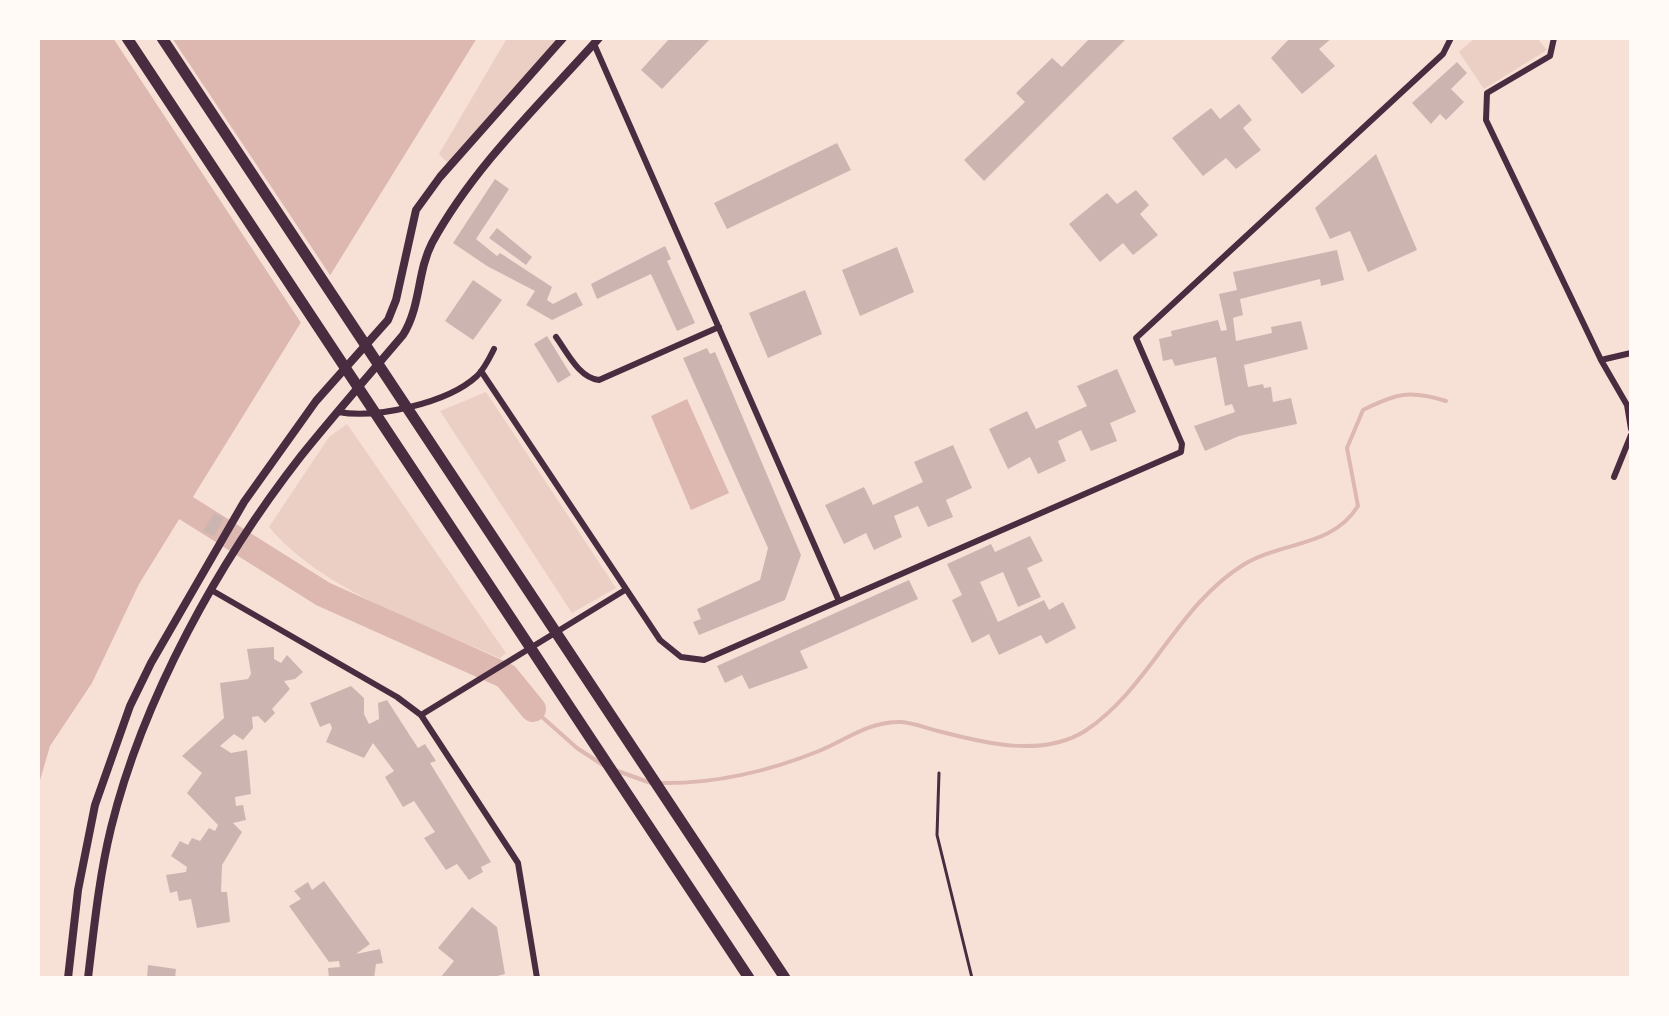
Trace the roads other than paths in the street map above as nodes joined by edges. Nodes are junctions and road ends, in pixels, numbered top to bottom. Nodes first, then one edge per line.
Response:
1 (127, 38) edge
2 (162, 38) edge
3 (563, 38) edge
4 (1451, 38) edge
5 (1554, 38) edge
6 (596, 41) edge
7 (719, 327) junction
8 (556, 337) dead end
9 (494, 349) dead end
10 (1631, 353) edge
11 (1601, 360) junction
12 (481, 371) junction
13 (338, 412) junction
14 (1631, 432) edge
15 (1614, 477) dead end
16 (625, 590) junction
17 (213, 591) junction
18 (839, 601) junction
19 (421, 715) junction
20 (939, 773) dead end
21 (68, 978) edge
22 (88, 978) edge
23 (537, 978) edge
24 (749, 978) edge
25 (785, 978) edge
26 (972, 978) edge

1 - 24 highway
2 - 25 highway
3 - 21 street
4 - 18 street
5 - 11 street
6 - 7 street
6 - 13 street
7 - 8 street
7 - 18 street
9 - 12 street
10 - 11 street
11 - 14 street
12 - 13 street
12 - 16 street
13 - 17 street
14 - 15 street
16 - 18 street
16 - 19 street
17 - 19 street
17 - 22 street
19 - 23 street
20 - 26 lane

